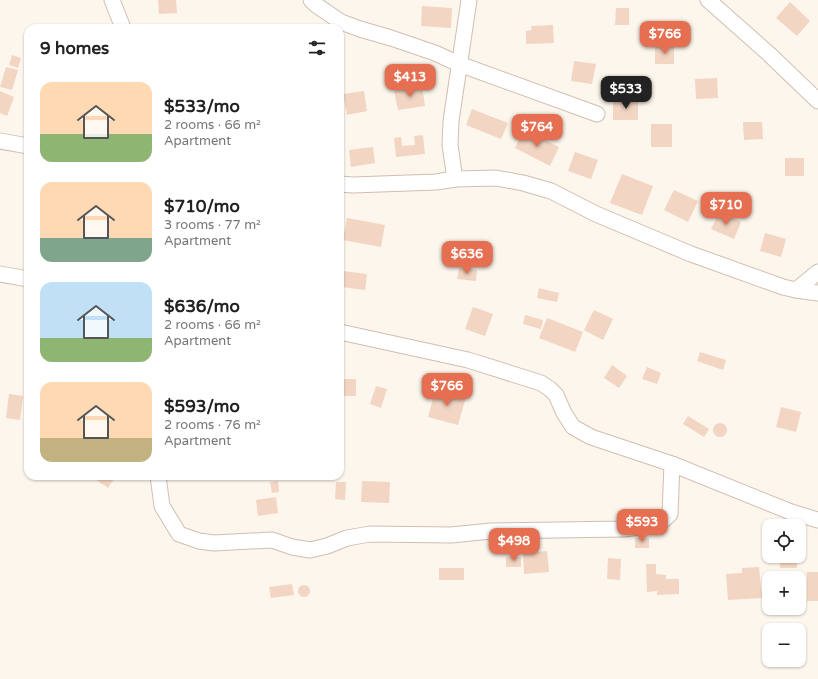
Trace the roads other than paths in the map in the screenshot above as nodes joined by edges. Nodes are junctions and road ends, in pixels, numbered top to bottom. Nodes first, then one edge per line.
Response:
1 (112, 0) edge
2 (311, 0) edge
3 (469, 0) edge
4 (708, 0) edge
5 (121, 24) edge
6 (459, 64) junction
7 (818, 101) edge
8 (597, 114) dead end
9 (0, 141) edge
10 (24, 145) edge
11 (455, 179) junction
12 (344, 184) edge
13 (818, 272) edge
14 (0, 274) edge
15 (24, 278) edge
16 (796, 290) junction
17 (818, 293) edge
18 (344, 333) edge
19 (672, 464) junction
20 (159, 480) edge
21 (818, 520) edge

1 - 5 street
2 - 6 street
3 - 6 street
4 - 7 street
6 - 8 street
6 - 11 street
9 - 10 street
11 - 12 street
11 - 16 street
13 - 16 street
14 - 15 street
16 - 17 street
18 - 19 street
19 - 20 street
19 - 21 street

